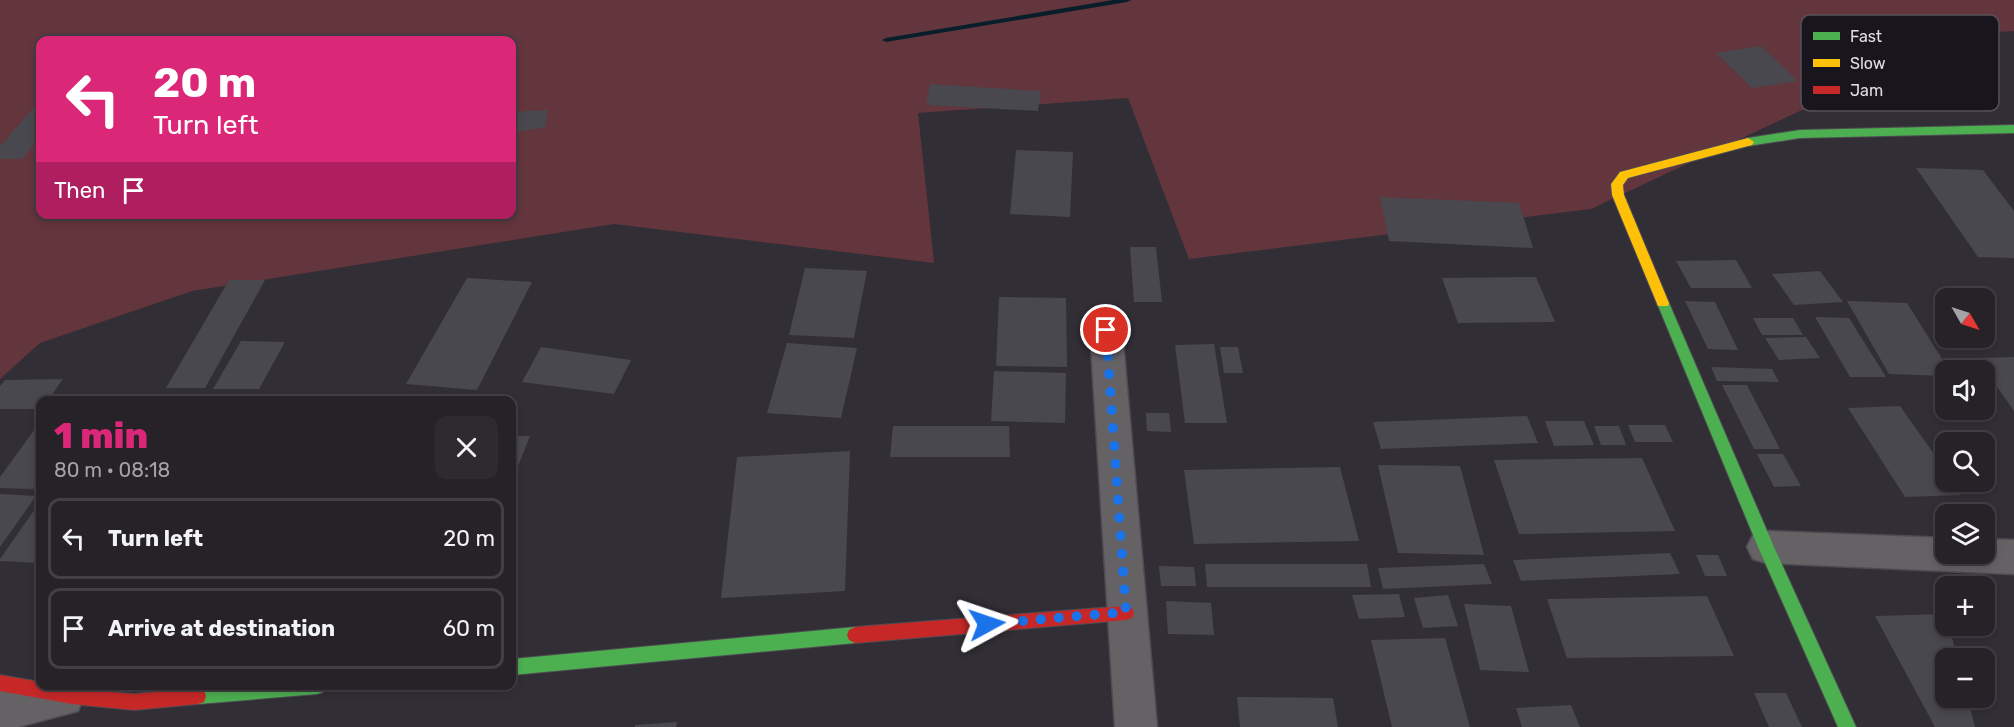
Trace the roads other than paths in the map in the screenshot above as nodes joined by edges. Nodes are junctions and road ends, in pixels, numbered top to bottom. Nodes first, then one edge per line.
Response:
1 (2014, 129) edge
2 (1106, 330) dead end
3 (1766, 547) junction
4 (2014, 557) edge
5 (1126, 612) junction
6 (516, 667) edge
7 (0, 683) edge
8 (36, 690) edge
9 (39, 690) edge
10 (271, 690) edge
11 (72, 696) junction
12 (0, 711) edge
13 (1136, 727) edge
14 (1847, 727) edge

1 - 3 street
2 - 5 street
3 - 4 street
3 - 14 street
5 - 6 street
5 - 13 street
7 - 8 street
9 - 11 street
10 - 11 street
11 - 12 street

